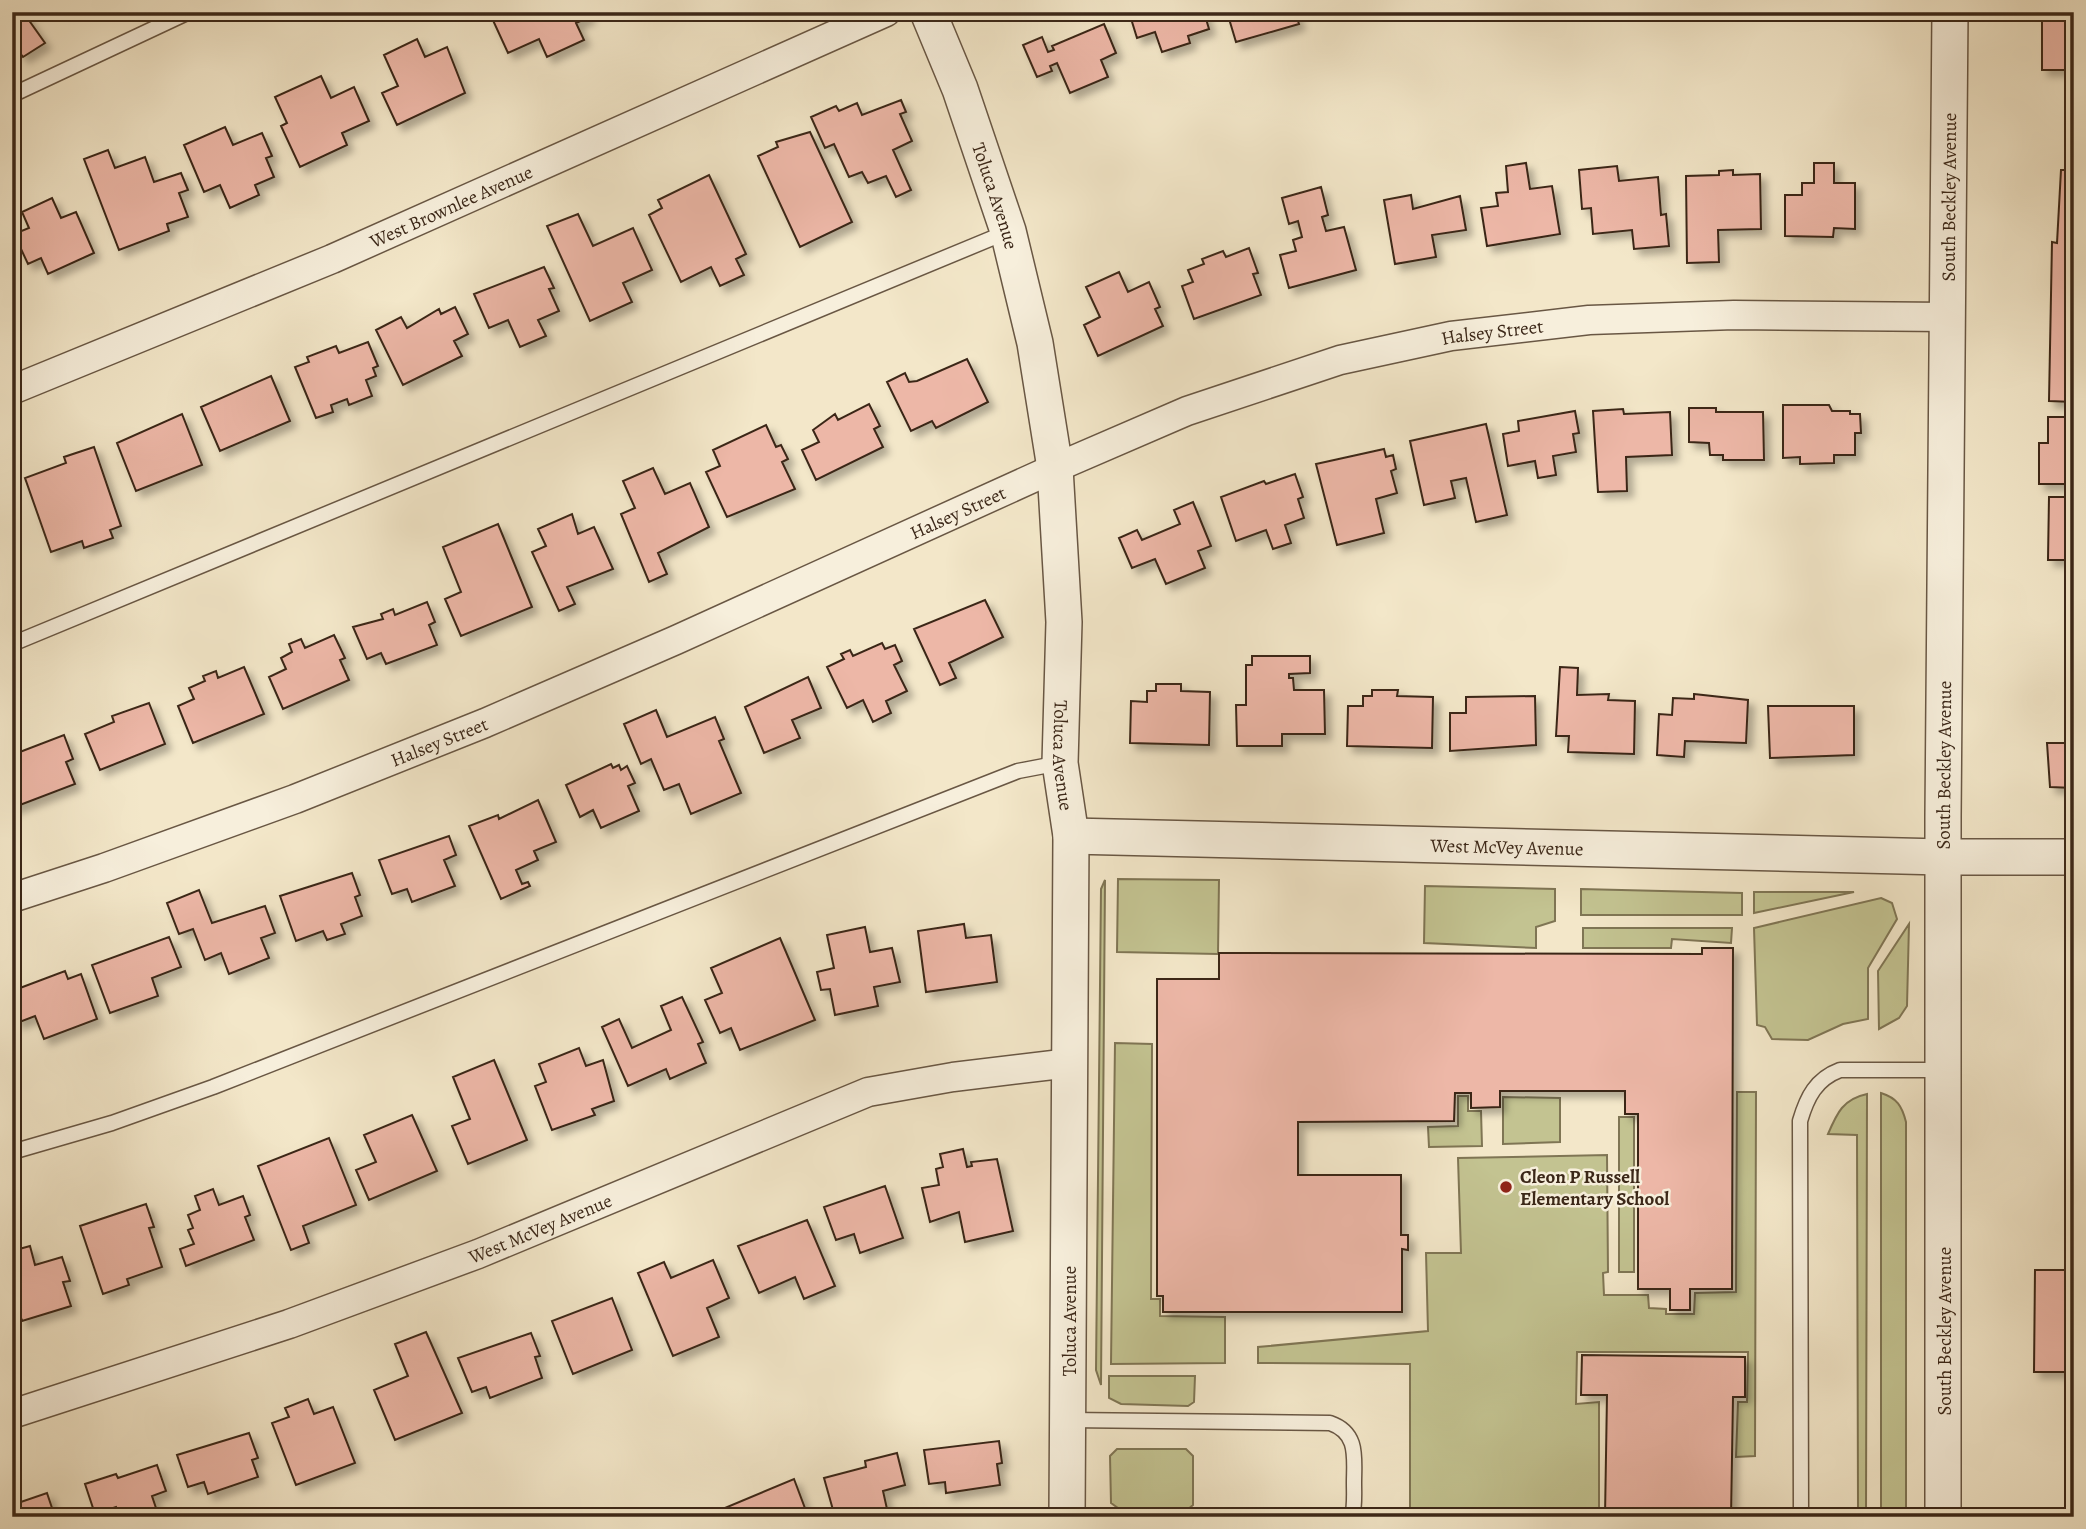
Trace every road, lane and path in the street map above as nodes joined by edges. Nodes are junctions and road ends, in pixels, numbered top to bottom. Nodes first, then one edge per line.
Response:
1 (188, 12) edge
2 (886, 12) edge
3 (928, 12) edge
4 (1950, 12) edge
5 (12, 95) edge
6 (1008, 231) junction
7 (1948, 317) junction
8 (12, 390) edge
9 (1055, 468) junction
10 (12, 644) edge
11 (1060, 763) junction
12 (1071, 836) junction
13 (1943, 857) junction
14 (2074, 857) edge
15 (12, 898) edge
16 (1070, 1063) junction
17 (1944, 1070) junction
18 (12, 1152) edge
19 (12, 1414) edge
20 (1068, 1420) junction
21 (1067, 1517) edge
22 (1352, 1517) edge
23 (1801, 1517) edge
24 (1943, 1517) edge

1 - 5 lane
2 - 8 street, West Brownlee Avenue
3 - 6 street, Toluca Avenue
4 - 7 street, South Beckley Avenue
6 - 9 street, Toluca Avenue
6 - 10 lane
7 - 9 street, Halsey Street
7 - 13 street, South Beckley Avenue
9 - 11 street, Toluca Avenue
9 - 15 street, Halsey Street
11 - 12 street, Toluca Avenue
11 - 18 lane
12 - 13 street, West McVey Avenue
12 - 16 street, Toluca Avenue
13 - 14 street, West McVey Avenue
13 - 17 street, South Beckley Avenue
16 - 19 street, West McVey Avenue
16 - 20 street, Toluca Avenue
17 - 23 lane
17 - 24 street, South Beckley Avenue
20 - 21 street, Toluca Avenue
20 - 22 lane

